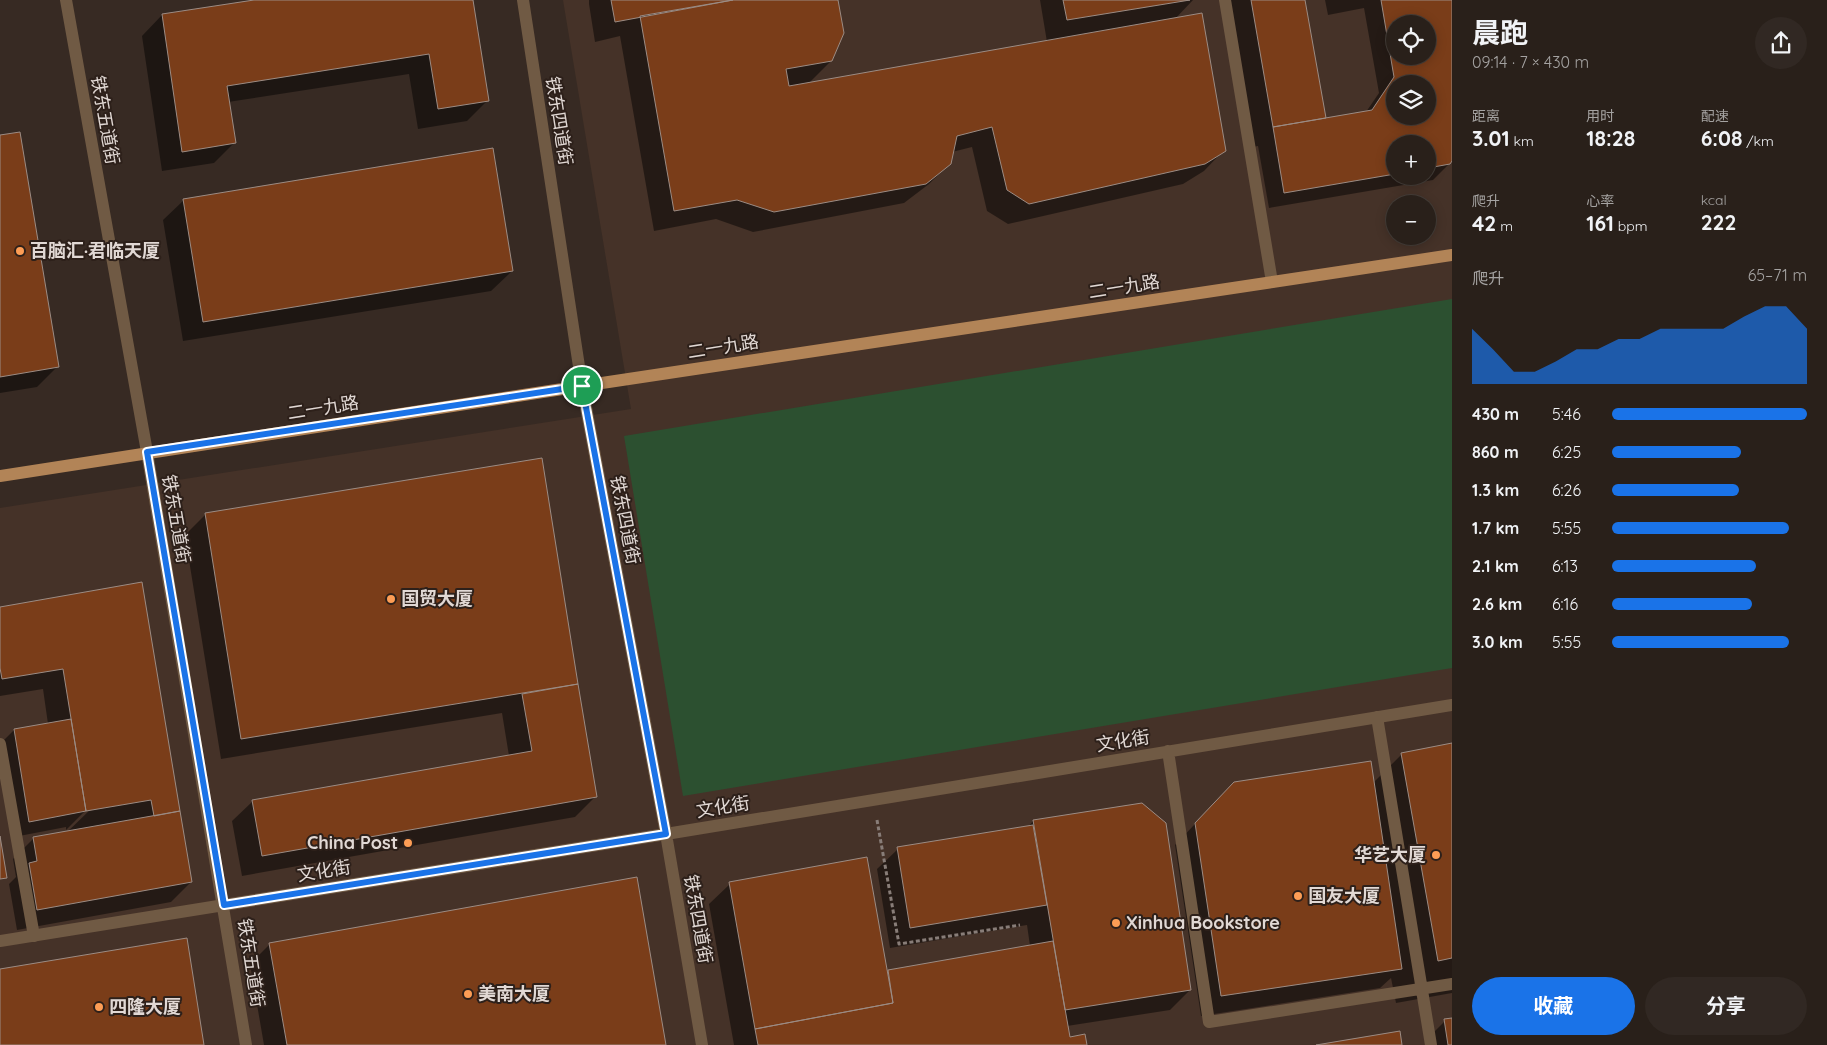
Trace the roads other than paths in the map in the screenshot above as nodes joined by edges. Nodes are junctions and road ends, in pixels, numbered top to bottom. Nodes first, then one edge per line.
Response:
1 (66, 0) edge
2 (523, 0) edge
3 (1225, 0) edge
4 (1452, 255) edge
5 (1272, 282) junction
6 (582, 386) junction
7 (147, 452) junction
8 (0, 476) edge
9 (1452, 705) edge
10 (1378, 717) junction
11 (0, 744) edge
12 (1168, 752) junction
13 (666, 834) junction
14 (224, 905) junction
15 (34, 936) junction
16 (0, 941) edge
17 (1452, 984) edge
18 (1422, 988) junction
19 (246, 1045) edge
20 (702, 1045) edge
21 (1431, 1045) edge

1 - 7 street, 铁东五道街
2 - 6 street, 铁东四道街
3 - 5 street
4 - 5 main road, 二一九路
5 - 6 main road, 二一九路
6 - 7 main road, 二一九路
6 - 13 street, 铁东四道街
7 - 8 main road, 二一九路
7 - 14 street, 铁东五道街
9 - 10 street, 文化街
10 - 12 street, 文化街
10 - 18 street
11 - 15 street
12 - 13 street, 文化街
12 - 18 street
13 - 14 street, 文化街
13 - 20 street, 铁东四道街
14 - 15 street, 文化街
14 - 19 street, 铁东五道街
15 - 16 street, 文化街
17 - 18 street
18 - 21 street

